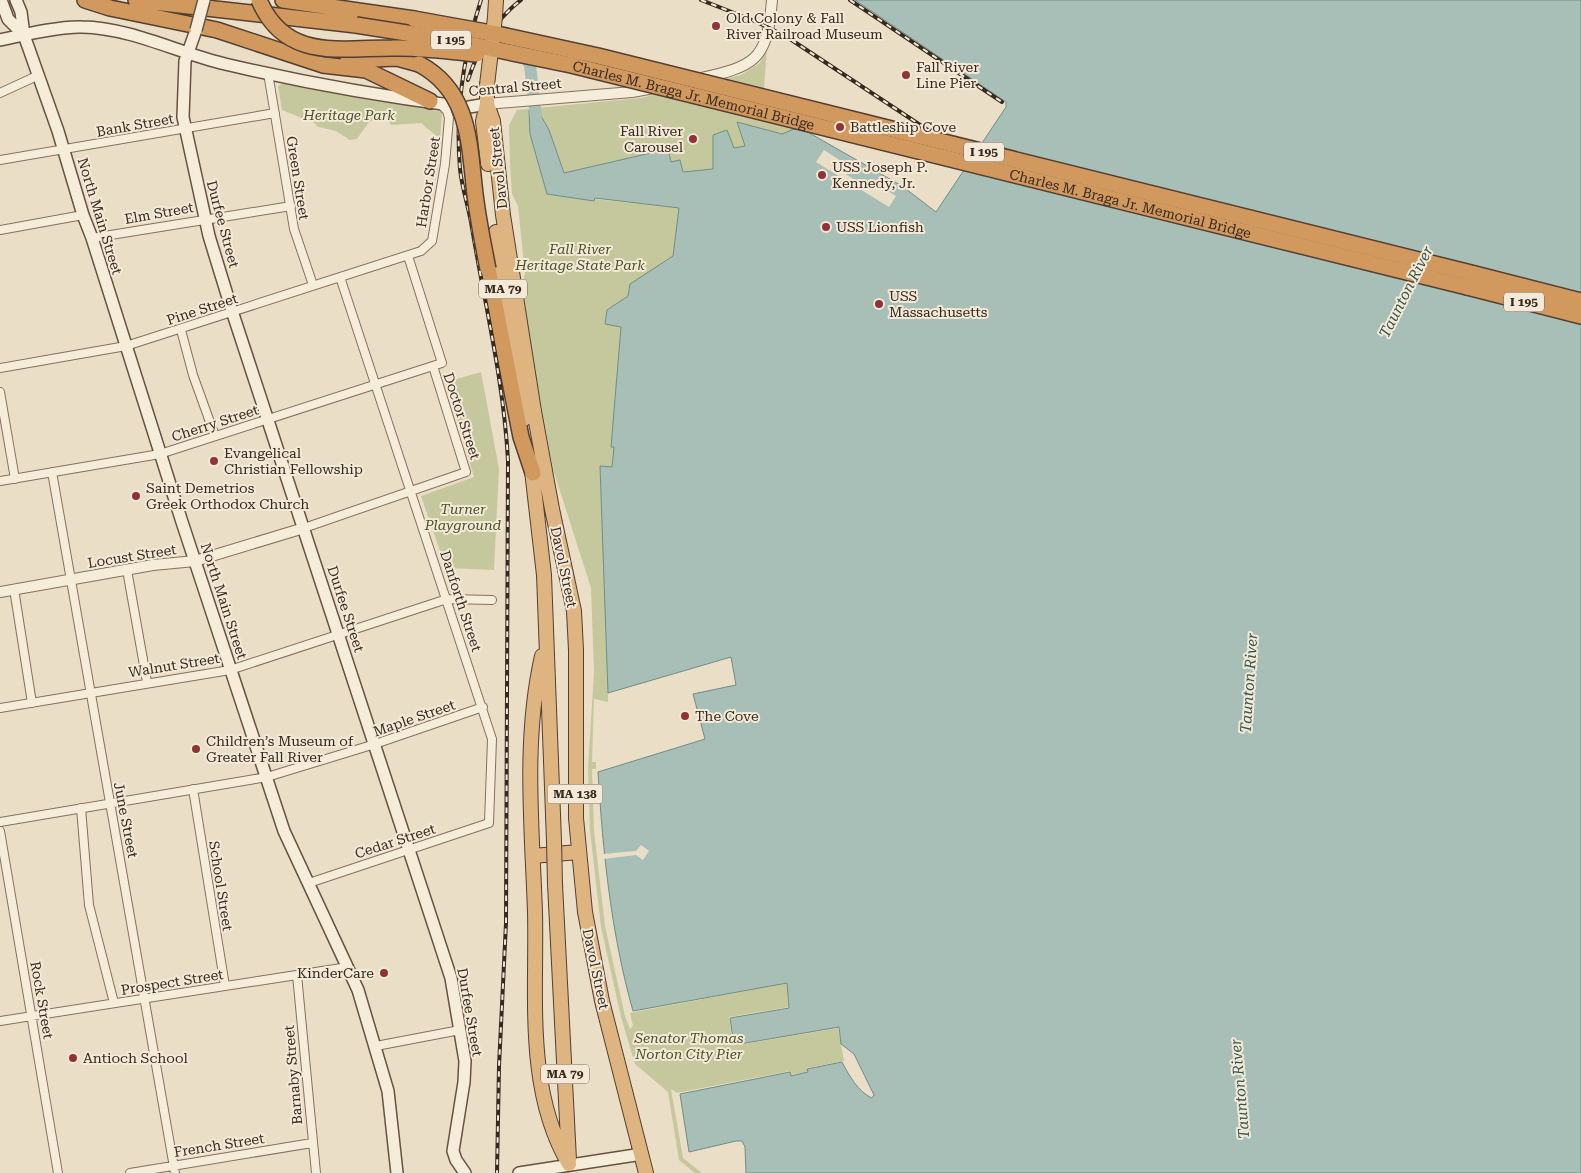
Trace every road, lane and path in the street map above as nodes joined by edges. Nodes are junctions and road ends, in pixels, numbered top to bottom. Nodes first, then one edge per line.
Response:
1 (1, 0) edge
2 (16, 0) edge
3 (86, 0) edge
4 (136, 0) edge
5 (204, 0) edge
6 (259, 0) edge
7 (283, 0) edge
8 (496, 0) edge
9 (772, 0) edge
10 (359, 12) edge
11 (24, 35) junction
12 (0, 40) edge
13 (188, 52) junction
14 (290, 54) junction
15 (546, 59) junction
16 (268, 72) junction
17 (39, 75) junction
18 (0, 93) edge
19 (434, 102) junction
20 (487, 104) junction
21 (275, 113) junction
22 (185, 129) junction
23 (64, 150) junction
24 (0, 160) edge
25 (291, 206) junction
26 (82, 216) junction
27 (205, 218) junction
28 (0, 230) edge
29 (92, 238) junction
30 (408, 256) junction
31 (340, 277) junction
32 (313, 285) junction
33 (1581, 301) edge
34 (233, 312) junction
35 (1581, 316) edge
36 (181, 330) junction
37 (126, 346) junction
38 (433, 366) junction
39 (0, 368) edge
40 (377, 384) junction
41 (0, 392) edge
42 (534, 411) joint
43 (268, 419) junction
44 (215, 436) junction
45 (160, 454) junction
46 (52, 472) junction
47 (466, 473) joint
48 (533, 473) junction
49 (15, 479) junction
50 (0, 481) edge
51 (411, 491) junction
52 (304, 528) junction
53 (195, 561) junction
54 (127, 570) junction
55 (72, 580) junction
56 (14, 589) junction
57 (0, 592) edge
58 (447, 599) junction
59 (492, 600) dead end
60 (338, 635) junction
61 (546, 639) junction
62 (230, 670) junction
63 (147, 682) junction
64 (90, 692) junction
65 (32, 703) junction
66 (483, 707) junction
67 (0, 708) edge
68 (375, 744) junction
69 (267, 777) junction
70 (193, 788) junction
71 (110, 803) junction
72 (80, 808) junction
73 (0, 822) edge
74 (489, 823) joint
75 (0, 831) edge
76 (410, 849) junction
77 (578, 852) junction
78 (533, 856) junction
79 (309, 883) junction
80 (348, 967) junction
81 (297, 975) junction
82 (225, 986) junction
83 (145, 999) junction
84 (114, 1004) junction
85 (32, 1016) junction
86 (0, 1021) edge
87 (460, 1030) junction
88 (376, 1046) junction
89 (312, 1143) junction
90 (642, 1154) junction
91 (570, 1168) edge
92 (174, 1169) edge
93 (58, 1173) edge
94 (130, 1173) edge
95 (316, 1173) edge
96 (397, 1173) edge
97 (465, 1173) edge
98 (519, 1173) edge
99 (646, 1173) edge

1 - 11 main road
2 - 11 main road
3 - 14 highway
4 - 10 highway, I 195
5 - 13 main road, Durfee Street, bridge
6 - 15 highway, bridge
7 - 10 highway, I 195
8 - 20 highway, MA 79, bridge
9 - 20 street, Central Street
10 - 15 highway, Charles M. Braga Jr. Memorial Bridge / I 195, bridge
10 - 33 highway, Charles M. Braga Jr. Memorial Bridge / I 195, bridge
11 - 12 main road, Central Street
11 - 13 main road, Central Street
11 - 17 main road, North Main Street
13 - 16 main road, Central Street
13 - 22 main road, Durfee Street
14 - 19 highway
14 - 48 highway, bridge
15 - 35 highway, Charles M. Braga Jr. Memorial Bridge / I 195, bridge
16 - 19 main road, Central Street
16 - 21 street, Green Street
17 - 18 street
17 - 23 main road, North Main Street
19 - 20 main road, Central Street
19 - 30 street, Harbor Street
20 - 42 highway, Davol Street / MA 79
20 - 48 highway, Davol Street / MA 79
21 - 22 street, Bank Street
21 - 25 street, Green Street
22 - 23 street, Bank Street
22 - 27 main road, Durfee Street
23 - 24 street, Bank Street
23 - 26 main road, North Main Street
25 - 27 street, Elm Street
25 - 32 street, Green Street
26 - 28 street
26 - 29 main road, North Main Street
27 - 29 street, Elm Street
27 - 34 main road, Durfee Street
29 - 37 main road, North Main Street
30 - 31 street, Pine Street
30 - 38 street
31 - 32 street, Pine Street
31 - 40 street, Danforth Street
32 - 34 street, Pine Street
34 - 36 street, Pine Street
34 - 43 main road, Durfee Street
36 - 37 street, Pine Street
36 - 44 street
37 - 39 street, Pine Street
37 - 45 main road, North Main Street
38 - 40 street, Cherry Street
38 - 47 street, Doctor Street
40 - 43 street, Cherry Street
40 - 51 street, Danforth Street
41 - 49 street
42 - 77 highway, Davol Street / MA 138
43 - 44 street, Cherry Street
43 - 52 main road, Durfee Street
44 - 45 street, Cherry Street
45 - 46 street, Cherry Street
45 - 53 main road, North Main Street
46 - 49 street, Cherry Street
46 - 55 street, June Street
47 - 51 street, Locust Street
48 - 61 highway, Davol Street
49 - 50 street, Cherry Street
51 - 52 street, Locust Street
51 - 58 street, Danforth Street
52 - 53 street, Locust Street
52 - 60 main road, Durfee Street
53 - 54 street, Locust Street
53 - 62 main road, North Main Street
54 - 55 street, Locust Street
54 - 63 street
55 - 56 street, Locust Street
55 - 64 street, June Street
56 - 57 street, Locust Street
56 - 65 street
58 - 59 street, Walnut Street
58 - 60 street, Walnut Street
58 - 66 street, Danforth Street
60 - 62 street, Walnut Street
60 - 68 main road, Durfee Street
61 - 78 highway
61 - 91 highway, Davol Street / MA 79, bridge
62 - 63 street, Walnut Street
62 - 69 main road, North Main Street
63 - 64 street, Walnut Street
64 - 65 street, Walnut Street
64 - 71 street, June Street
65 - 67 street, Walnut Street
66 - 68 street, Maple Street
66 - 74 street, Danforth Street
68 - 69 street, Maple Street
68 - 76 main road, Durfee Street
69 - 70 street, Maple Street
69 - 79 main road, North Main Street
70 - 71 street, Maple Street
70 - 82 street, School Street
71 - 72 street, Maple Street
71 - 83 street, June Street
72 - 73 street, Maple Street
72 - 84 street
74 - 76 street, Cedar Street
75 - 85 street, Rock Street
76 - 79 street, Cedar Street
76 - 87 main road, Durfee Street
77 - 78 highway
77 - 90 highway, Davol Street / MA 138
78 - 91 highway
79 - 80 main road, North Main Street
80 - 81 street, Prospect Street
80 - 88 main road, North Main Street
81 - 82 street, Prospect Street
81 - 89 street, Barnaby Street
82 - 83 street, Prospect Street
83 - 84 street, Prospect Street
83 - 92 street, June Street
84 - 85 street, Prospect Street
85 - 86 street, Prospect Street
85 - 93 street, Rock Street
87 - 88 street
87 - 97 main road, Durfee Street
88 - 96 main road, North Main Street
89 - 92 street, French Street
89 - 95 street, Barnaby Street
90 - 91 main road
90 - 99 highway, Davol Street / MA 138
91 - 98 main road
92 - 94 street, French Street

